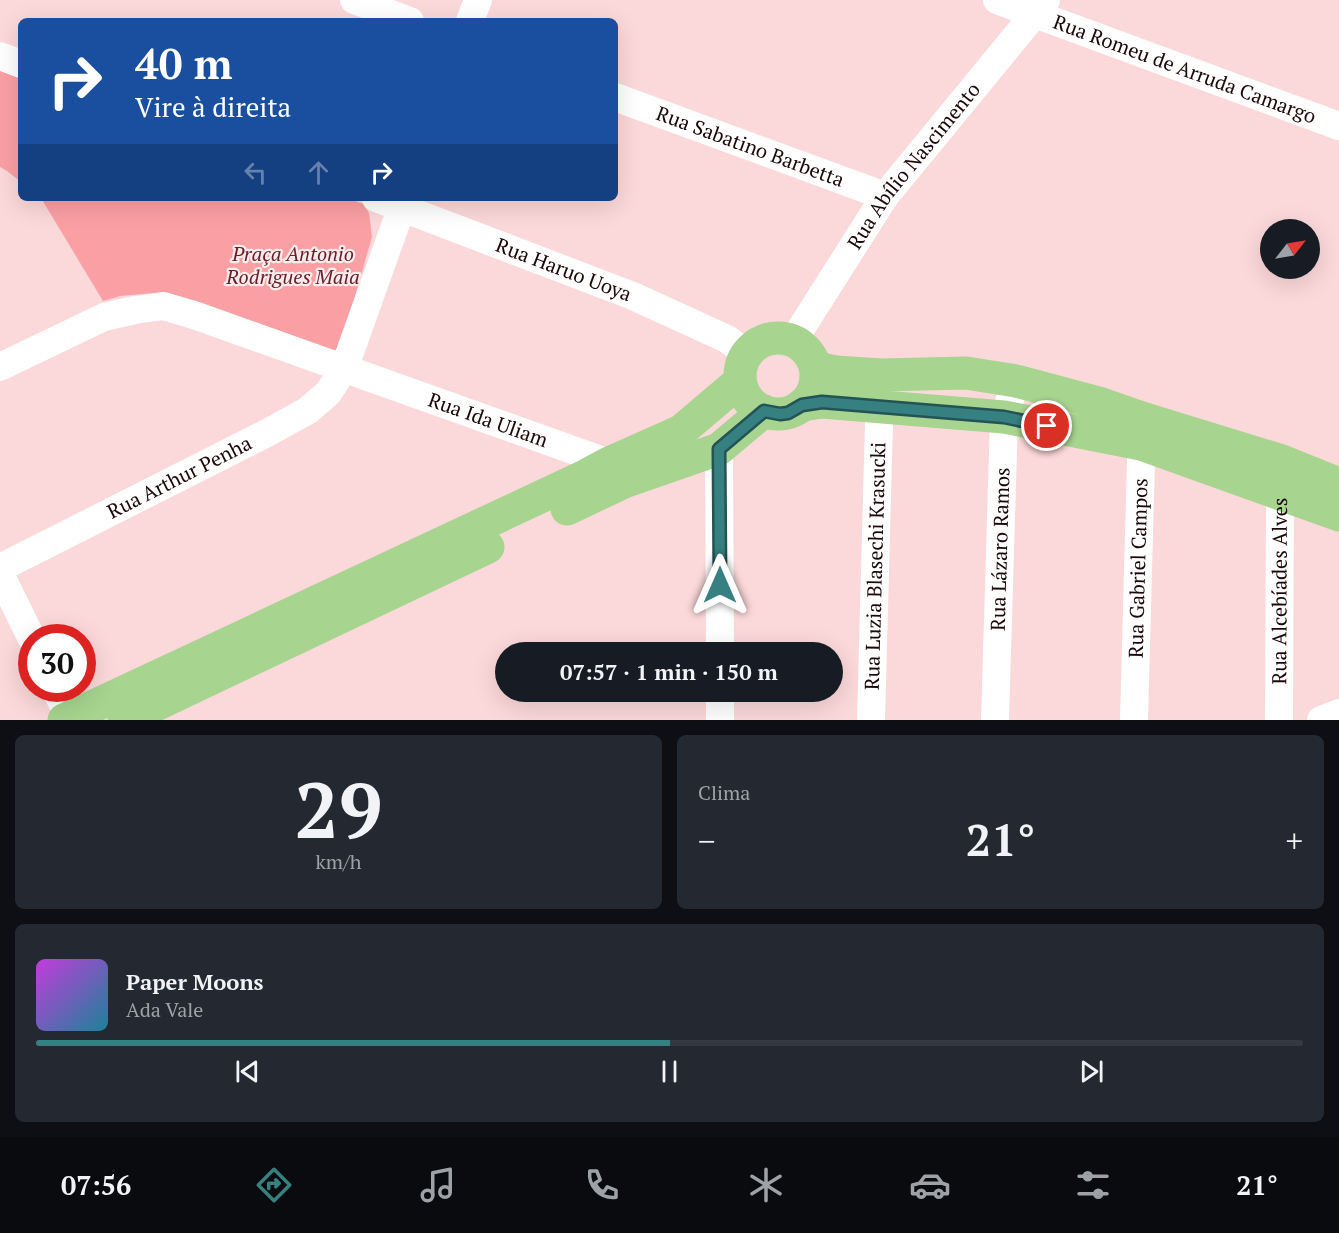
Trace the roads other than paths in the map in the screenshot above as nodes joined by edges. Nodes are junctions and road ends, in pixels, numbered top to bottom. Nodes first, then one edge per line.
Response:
1 (354, 0) edge
2 (478, 0) edge
3 (997, 0) edge
4 (1040, 7) edge
5 (402, 18) edge
6 (471, 18) edge
7 (0, 56) edge
8 (18, 63) edge
9 (618, 98) edge
10 (1339, 126) edge
11 (885, 195) junction
12 (394, 201) edge
13 (793, 341) junction
14 (0, 367) edge
15 (744, 368) junction
16 (816, 368) junction
17 (344, 369) junction
18 (1016, 381) junction
19 (880, 390) junction
20 (802, 405) junction
21 (764, 411) junction
22 (1004, 417) junction
23 (1142, 431) junction
24 (719, 449) junction
25 (1282, 461) junction
26 (616, 472) junction
27 (1339, 484) edge
28 (1280, 494) junction
29 (1339, 515) edge
30 (0, 568) edge
31 (0, 574) edge
32 (25, 624) edge
33 (720, 642) edge
34 (60, 702) edge
35 (720, 702) edge
36 (1339, 713) edge
37 (67, 719) edge
38 (124, 720) edge
39 (720, 720) edge
40 (871, 720) edge
41 (994, 720) edge
42 (1134, 720) edge
43 (1280, 720) edge
44 (1322, 720) edge

1 - 5 street
2 - 6 street
3 - 4 street, Rua Romeu de Arruda Camargo
4 - 10 street, Rua Romeu de Arruda Camargo
4 - 11 street, Rua Abílio Nascimento
7 - 8 street
9 - 11 street, Rua Sabatino Barbetta
11 - 13 street, Rua Abílio Nascimento
12 - 15 street, Rua Haruo Uoya
12 - 17 street, Rua Arthur Penha
13 - 15 main road
13 - 16 main road
14 - 17 street, Rua Ida Uliam
15 - 21 main road
15 - 26 main road
16 - 19 main road
16 - 20 main road
17 - 26 street, Rua Ida Uliam
17 - 30 street, Rua Arthur Penha
18 - 19 main road
18 - 22 street, Rua Lázaro Ramos
18 - 23 main road
19 - 20 main road
19 - 22 main road
19 - 40 street, Rua Luzia Blasechi Krasucki
20 - 21 main road
21 - 24 main road
22 - 23 main road
22 - 41 street, Rua Lázaro Ramos
23 - 25 main road
23 - 28 main road
23 - 42 street, Rua Gabriel Campos
24 - 26 main road
24 - 33 street
25 - 27 main road
25 - 28 street, Rua Alcebíades Alves
26 - 37 main road
26 - 38 main road
28 - 29 main road
28 - 43 street, Rua Alcebíades Alves
31 - 32 street
34 - 37 street
35 - 39 street
36 - 44 street

